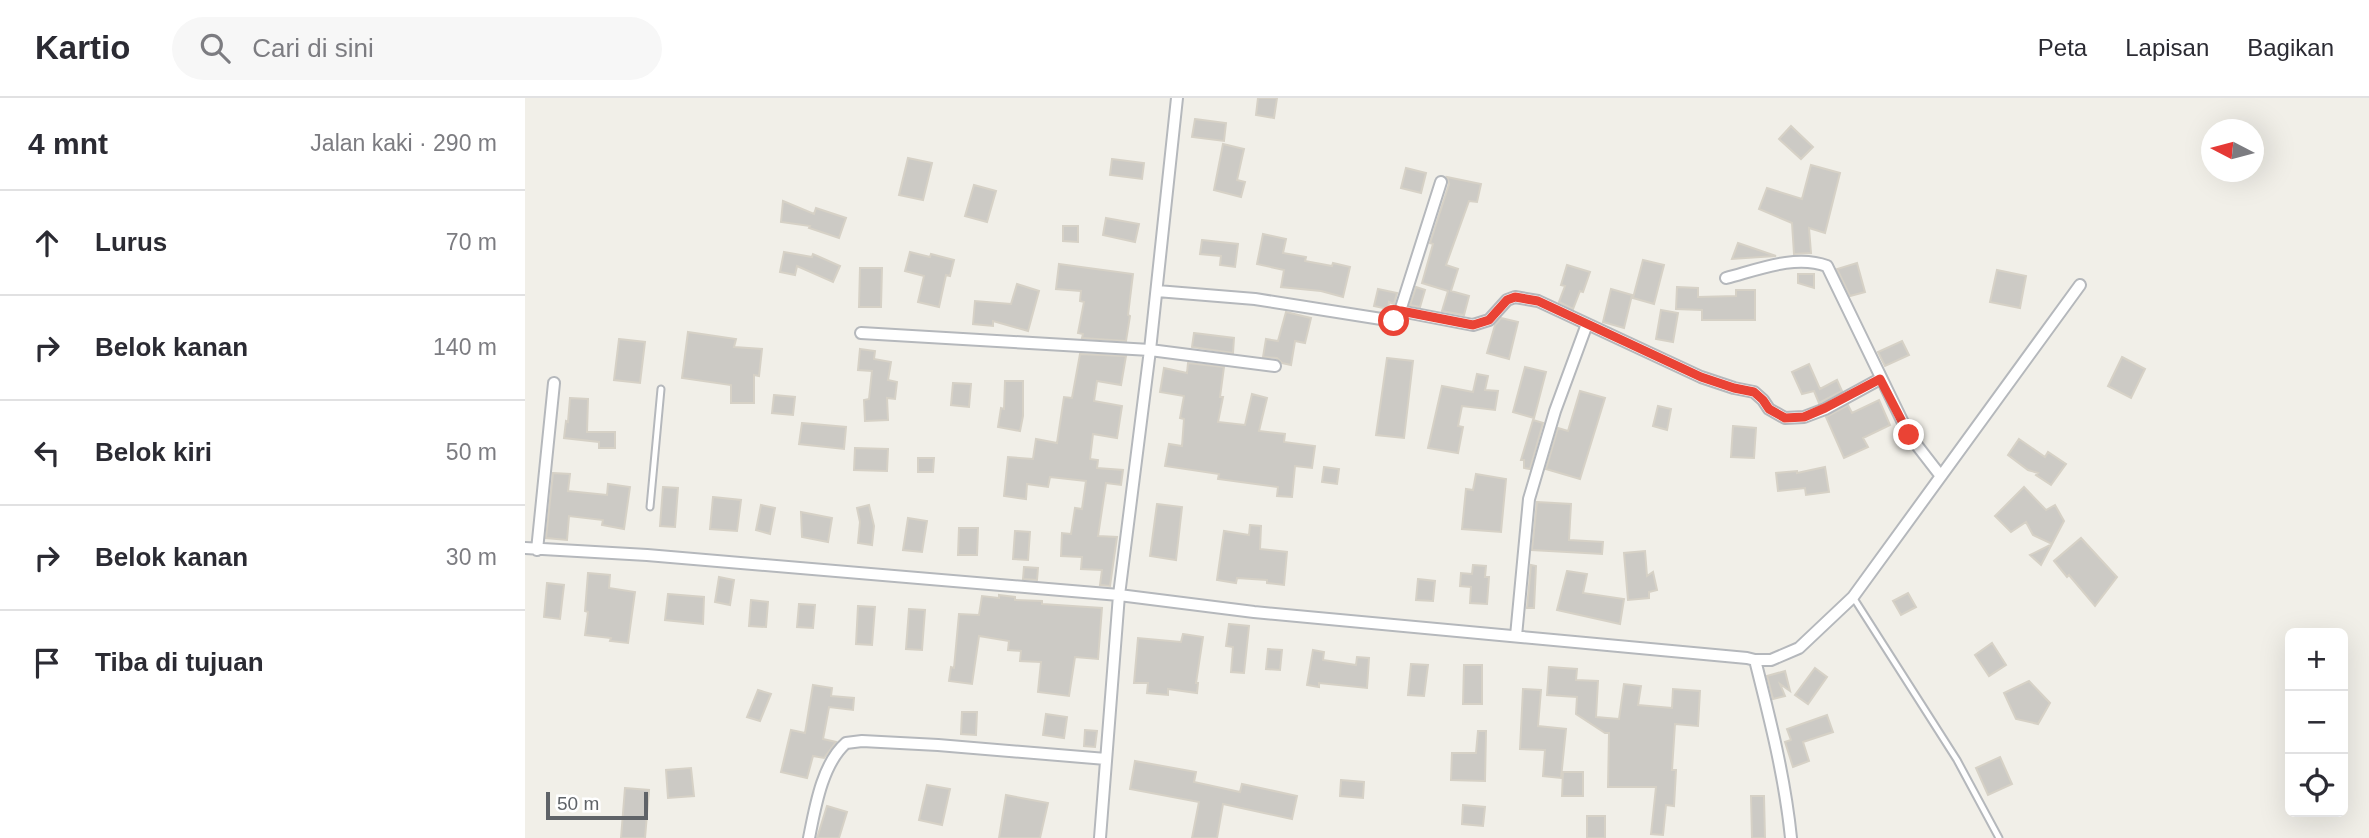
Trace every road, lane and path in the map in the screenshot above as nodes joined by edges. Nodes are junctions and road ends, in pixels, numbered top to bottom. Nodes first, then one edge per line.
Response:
1 (1177, 98) edge
2 (1441, 182) dead end
3 (1726, 278) dead end
4 (2080, 285) dead end
5 (1157, 291) junction
6 (1401, 311) junction
7 (1587, 324) junction
8 (861, 333) dead end
9 (1150, 350) junction
10 (1275, 366) dead end
11 (1880, 379) junction
12 (554, 383) dead end
13 (661, 389) dead end
14 (1940, 475) junction
15 (650, 507) dead end
16 (525, 548) edge
17 (537, 550) junction
18 (1119, 595) junction
19 (1853, 597) junction
20 (1516, 636) junction
21 (1755, 660) junction
22 (1106, 760) junction
23 (809, 838) edge
24 (1100, 838) edge
25 (1791, 838) edge
26 (1999, 838) edge

1 - 5 street
2 - 6 street
3 - 11 street
4 - 14 street
5 - 6 street
5 - 9 street
6 - 7 street
7 - 11 street
7 - 20 street
8 - 9 street
9 - 10 street
9 - 18 street
11 - 14 street
12 - 17 street
13 - 15 lane
14 - 19 street
16 - 17 street
17 - 18 street
18 - 20 street
18 - 22 street
19 - 21 street
19 - 26 lane
20 - 21 street
21 - 25 street
22 - 23 street
22 - 24 street

